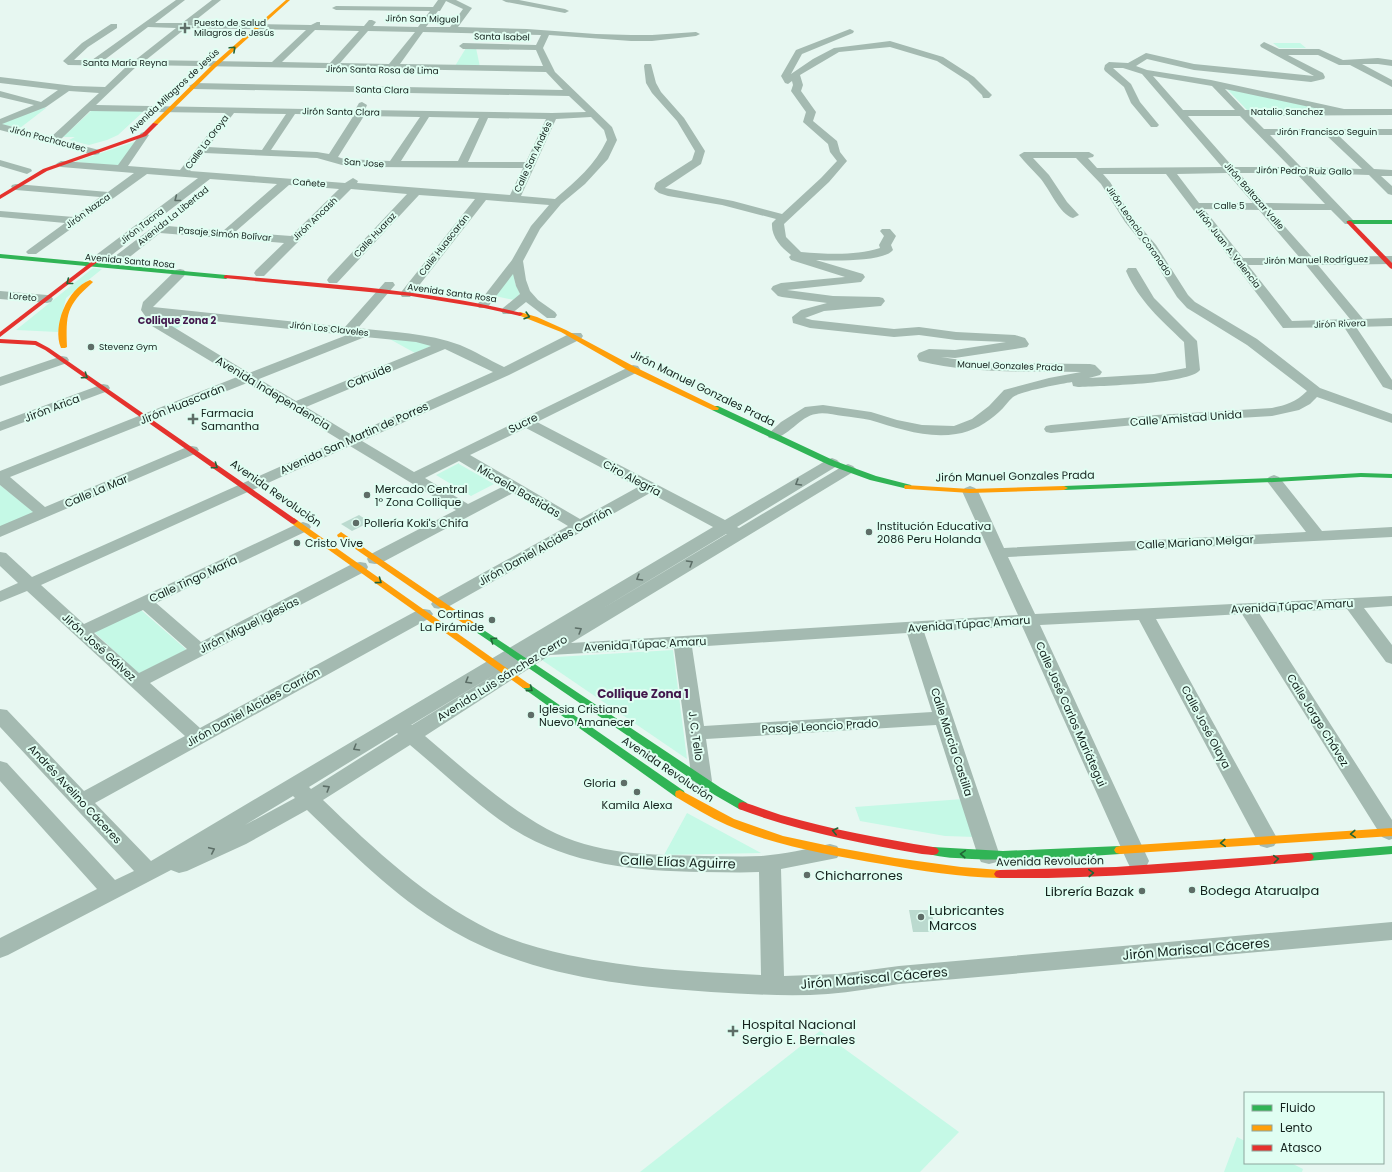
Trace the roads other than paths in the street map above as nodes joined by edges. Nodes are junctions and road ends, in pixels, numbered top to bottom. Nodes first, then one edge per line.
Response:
1 (181, 0) edge
2 (217, 0) edge
3 (275, 0) edge
4 (288, 0) edge
5 (344, 0) edge
6 (442, 0) edge
7 (450, 0) edge
8 (506, 0) edge
9 (385, 8) junction
10 (437, 9) junction
11 (566, 11) dead end
12 (322, 20) dead end
13 (147, 25) junction
14 (114, 26) dead end
15 (182, 26) junction
16 (244, 27) junction
17 (256, 27) junction
18 (312, 28) junction
19 (367, 28) junction
20 (420, 29) junction
21 (452, 30) junction
22 (474, 30) junction
23 (850, 31) dead end
24 (546, 32) junction
25 (696, 34) dead end
26 (596, 37) junction
27 (1264, 45) dead end
28 (539, 48) junction
29 (603, 48) dead end
30 (460, 52) junction
31 (1278, 52) junction
32 (94, 63) junction
33 (136, 63) junction
34 (204, 63) junction
35 (1352, 63) junction
36 (1392, 63) edge
37 (274, 64) junction
38 (216, 65) junction
39 (333, 65) junction
40 (648, 66) dead end
41 (1130, 66) junction
42 (393, 67) junction
43 (450, 67) junction
44 (1145, 72) junction
45 (194, 73) dead end
46 (542, 77) junction
47 (0, 80) edge
48 (1157, 84) junction
49 (1213, 84) junction
50 (1392, 84) edge
51 (194, 86) junction
52 (68, 88) junction
53 (107, 90) junction
54 (796, 91) junction
55 (571, 93) junction
56 (0, 94) edge
57 (375, 96) junction
58 (986, 96) dead end
59 (167, 99) dead end
60 (43, 105) junction
61 (88, 108) junction
62 (156, 109) junction
63 (170, 109) junction
64 (232, 110) junction
65 (293, 111) junction
66 (360, 112) junction
67 (1243, 112) junction
68 (1343, 112) junction
69 (1368, 112) junction
70 (1392, 112) edge
71 (1182, 113) junction
72 (426, 114) junction
73 (595, 114) junction
74 (485, 115) junction
75 (524, 115) junction
76 (552, 116) junction
77 (146, 120) dead end
78 (0, 122) edge
79 (1154, 125) dead end
80 (0, 127) edge
81 (1262, 132) junction
82 (1329, 132) junction
83 (1392, 132) edge
84 (144, 135) junction
85 (54, 140) junction
86 (91, 150) junction
87 (201, 150) junction
88 (265, 152) junction
89 (1079, 155) junction
90 (1091, 155) dead end
91 (332, 158) junction
92 (0, 163) edge
93 (61, 164) junction
94 (371, 164) junction
95 (393, 164) junction
96 (461, 165) junction
97 (529, 165) junction
98 (121, 168) junction
99 (27, 170) junction
100 (145, 170) junction
101 (1231, 170) junction
102 (1299, 170) junction
103 (1096, 171) junction
104 (1168, 171) junction
105 (1392, 172) edge
106 (183, 173) junction
107 (1372, 173) junction
108 (208, 175) junction
109 (222, 176) junction
110 (286, 181) junction
111 (349, 186) junction
112 (0, 187) edge
113 (16, 187) junction
114 (416, 191) junction
115 (1392, 192) edge
116 (110, 195) junction
117 (483, 196) junction
118 (0, 197) edge
119 (514, 199) junction
120 (557, 202) junction
121 (1196, 206) junction
122 (1262, 206) junction
123 (1334, 207) junction
124 (0, 214) edge
125 (1073, 215) dead end
126 (784, 218) junction
127 (76, 220) junction
128 (1349, 222) junction
129 (1392, 222) edge
130 (158, 228) junction
131 (886, 231) dead end
132 (226, 234) junction
133 (293, 240) junction
134 (0, 249) edge
135 (32, 252) junction
136 (798, 255) junction
137 (0, 256) edge
138 (1308, 260) junction
139 (96, 261) junction
140 (517, 261) junction
141 (1239, 262) junction
142 (1390, 262) edge
143 (114, 263) junction
144 (1132, 271) dead end
145 (180, 273) junction
146 (260, 273) junction
147 (333, 280) junction
148 (386, 288) junction
149 (409, 291) junction
150 (0, 295) edge
151 (526, 295) junction
152 (47, 299) junction
153 (499, 302) junction
154 (147, 310) junction
155 (550, 315) junction
156 (1392, 322) edge
157 (1354, 323) junction
158 (1288, 325) joint
159 (349, 330) junction
160 (368, 332) junction
161 (0, 335) edge
162 (576, 336) junction
163 (45, 337) dead end
164 (0, 341) edge
165 (55, 341) dead end
166 (444, 344) junction
167 (65, 353) junction
168 (415, 357) junction
169 (633, 369) junction
170 (504, 372) junction
171 (246, 378) junction
172 (0, 382) edge
173 (1391, 386) edge
174 (1030, 387) junction
175 (103, 388) junction
176 (1315, 391) junction
177 (295, 407) junction
178 (158, 413) junction
179 (1392, 419) edge
180 (526, 422) junction
181 (0, 427) edge
182 (1051, 429) dead end
183 (774, 436) junction
184 (350, 440) junction
185 (192, 450) junction
186 (459, 455) junction
187 (840, 466) junction
188 (1392, 476) edge
189 (0, 477) edge
190 (413, 478) junction
191 (1274, 480) junction
192 (253, 481) junction
193 (514, 487) junction
194 (650, 487) junction
195 (272, 488) dead end
196 (970, 491) junction
197 (468, 511) junction
198 (43, 513) junction
199 (580, 526) junction
200 (303, 527) junction
201 (333, 530) dead end
202 (731, 531) junction
203 (0, 532) edge
204 (1392, 532) edge
205 (1317, 535) junction
206 (999, 553) junction
207 (0, 557) edge
208 (375, 559) junction
209 (360, 567) junction
210 (30, 584) junction
211 (0, 597) edge
212 (144, 602) junction
213 (1392, 602) edge
214 (1352, 603) junction
215 (440, 604) junction
216 (1247, 608) junction
217 (424, 614) junction
218 (1145, 614) junction
219 (1029, 620) junction
220 (914, 628) junction
221 (82, 632) junction
222 (682, 642) junction
223 (200, 650) junction
224 (546, 650) junction
225 (520, 658) junction
226 (1392, 658) edge
227 (502, 669) junction
228 (137, 682) junction
229 (0, 715) edge
230 (944, 718) junction
231 (405, 729) junction
232 (695, 733) junction
233 (198, 737) junction
234 (0, 768) edge
235 (702, 782) junction
236 (302, 792) junction
237 (82, 801) junction
238 (1391, 838) edge
239 (1267, 840) junction
240 (1132, 849) junction
241 (832, 852) junction
242 (989, 856) junction
243 (770, 862) junction
244 (1142, 870) junction
245 (149, 873) junction
246 (112, 891) junction
247 (1392, 931) edge
248 (0, 949) edge
249 (773, 985) junction

1 - 13 street
2 - 15 street
3 - 16 street, Avenida Milagros de Jesús
4 - 17 street, Avenida Milagros de Jesús
5 - 9 street
6 - 10 street
7 - 21 street
8 - 11 street
9 - 10 street
9 - 19 street
10 - 20 street
12 - 18 street
13 - 15 street, Jirón San Miguel
13 - 32 street
14 - 32 street, Santa María Reyna
15 - 16 street, Jirón San Miguel
15 - 33 street
16 - 17 street, Jirón San Miguel
16 - 34 street, Avenida Milagros de Jesús
17 - 18 street, Jirón San Miguel
38 -> 17 street, Avenida Milagros de Jesús
18 - 19 street, Jirón San Miguel
18 - 37 street
19 - 20 street, Jirón San Miguel
19 - 39 street
20 - 21 street, Jirón San Miguel
20 - 42 street
21 - 22 street, Jirón San Miguel
22 - 24 street, Jirón San Miguel
22 - 30 street
23 - 54 street
24 - 26 street, Jirón San Miguel
24 - 28 street
25 - 26 street, Jirón San Miguel
26 - 29 street
27 - 31 street
28 - 30 street, Santa Isabel
28 - 46 street
30 - 43 street
31 - 35 street
31 - 41 street
32 - 33 street, Santa María Reyna
33 - 34 street, Santa María Reyna
33 - 53 street
34 - 38 street, Santa María Reyna
34 - 45 street, Avenida Milagros de Jesús
35 - 36 street
35 - 50 street
37 - 38 street, Jirón Santa Rosa de Lima
37 - 39 street, Jirón Santa Rosa de Lima
38 - 42 street, Jirón Santa Rosa de Lima
38 - 51 street, Avenida Milagros de Jesús
39 - 42 street, Jirón Santa Rosa de Lima
40 - 126 street
41 - 44 street
41 - 79 street
42 - 43 street, Jirón Santa Rosa de Lima
42 - 46 street, Jirón Santa Rosa de Lima
42 - 57 street
43 - 46 street, Jirón Santa Rosa de Lima
44 - 48 street, Jirón Baltazar Valle
44 - 49 street
46 - 55 street
46 - 55 street, Santa Clara
46 - 57 street, Santa Clara
46 - 75 street
47 - 52 street
48 - 49 street
48 - 71 street, Jirón Baltazar Valle
49 - 67 street
49 - 68 street
51 - 57 street, Santa Clara
51 - 63 street, Avenida Milagros de Jesús
52 - 53 street
52 - 60 street
53 - 61 street
54 - 58 street
54 - 126 street
55 - 73 street
56 - 60 street
57 - 66 street
57 - 66 street
59 - 62 street, Avenida Milagros de Jesús
60 - 78 street
61 - 62 street, Jirón Santa Clara
61 - 85 street
62 - 63 street, Jirón Santa Clara
62 - 77 street, Avenida Milagros de Jesús
63 - 64 street, Jirón Santa Clara
63 - 84 street, Avenida Milagros de Jesús
64 - 65 street, Jirón Santa Clara
64 - 87 street, Calle La Oroya
65 - 66 street, Jirón Santa Clara
65 - 88 street
66 - 72 street, Jirón Santa Clara
66 - 91 street
67 - 68 street, Natalio Sanchez
67 - 71 street, Natalio Sanchez
67 - 81 street
68 - 69 street, Natalio Sanchez
69 - 70 street, Natalio Sanchez
69 - 83 street
71 - 101 street, Jirón Baltazar Valle
72 - 74 street, Jirón Santa Clara
72 - 95 street
73 - 76 street, Jirón Santa Clara
73 - 120 street
74 - 75 street, Jirón Santa Clara
74 - 96 street
75 - 76 street, Jirón Santa Clara
76 - 97 street, Calle San Andrés
80 - 85 street, Jirón Pachacutec
81 - 82 street, Jirón Francisco Seguin
81 - 102 street
82 - 83 street, Jirón Francisco Seguin
82 - 107 street
84 - 86 street, Avenida Milagros de Jesús
84 - 98 street
85 - 86 street, Jirón Pachacutec
86 - 93 street
86 - 99 street
87 - 88 street, San Jose
87 - 106 street, Calle La Oroya
88 - 91 street, San Jose
89 - 90 street
89 - 103 street, Jirón Leoncio Coronado
89 - 125 street
91 - 94 street, San Jose
92 - 99 street
93 - 98 street, Cañete
93 - 113 street
94 - 95 street, San Jose
94 - 111 street, Jirón Ancash
95 - 96 street, San Jose
96 - 97 street, San Jose
97 - 119 street, Calle San Andrés
98 - 100 street, Cañete
99 - 112 street
100 - 106 street, Cañete
100 - 116 street, Jirón Nazca
101 - 102 street, Jirón Pedro Ruiz Gallo
101 - 104 street, Jirón Pedro Ruiz Gallo
101 - 122 street, Jirón Baltazar Valle
102 - 107 street, Jirón Pedro Ruiz Gallo
102 - 123 street
103 - 104 street, Jirón Pedro Ruiz Gallo
103 - 176 street, Jirón Leoncio Coronado
104 - 121 street, Jirón Juan A. Valencia
105 - 107 street, Jirón Pedro Ruiz Gallo
106 - 108 street, Cañete
107 - 115 street
108 - 109 street, Cañete
108 -> 139 street, Jirón Tacna
109 - 110 street, Cañete
109 - 130 street, Avenida La Libertad
110 - 111 street, Cañete
110 - 132 street
111 - 114 street, Cañete
111 - 133 street, Jirón Ancash
113 - 116 street
113 - 118 street
114 - 117 street, Cañete
114 - 147 street, Calle Huaraz
116 - 127 street, Jirón Nazca
117 - 119 street, Cañete
117 - 149 street, Calle Huascarán
119 - 120 street, Cañete
120 - 140 street
121 - 122 street, Calle 5
121 - 141 street, Jirón Juan A. Valencia
122 - 123 street, Calle 5
122 - 138 street, Jirón Baltazar Valle
123 - 128 street
124 - 127 street
126 - 136 street
127 - 135 street, Jirón Nazca
128 - 129 street
128 - 142 street
130 - 132 street, Pasaje Simón Bolívar
130 - 143 street, Avenida La Libertad
131 - 136 street
132 - 133 street, Pasaje Simón Bolívar
133 - 146 street, Jirón Ancash
134 - 135 street, Avenida Santa Rosa
135 - 139 street, Avenida Santa Rosa
136 - 174 street, Manuel Gonzales Prada
137 - 139 street, Avenida Santa Rosa
138 - 141 street, Jirón Manuel Rodríguez
138 - 142 street, Jirón Manuel Rodríguez
138 - 157 street, Jirón Baltazar Valle
139 - 143 street, Avenida Santa Rosa
139 -> 152 street, Jirón Tacna
140 - 151 street
140 - 153 street
141 - 158 street, Jirón Juan A. Valencia
143 - 145 street, Avenida Santa Rosa
143 - 146 street, Avenida Santa Rosa
143 - 167 street, Avenida La Libertad
144 - 174 street
145 - 148 street, Avenida Santa Rosa
145 - 154 street
146 - 147 street, Avenida Santa Rosa
147 - 148 street, Avenida Santa Rosa
148 - 149 street, Avenida Santa Rosa
148 - 159 street
149 - 153 street, Avenida Santa Rosa
150 - 152 street, Loreto
151 - 153 street
151 - 155 street
152 - 161 street, Jirón Tacna
153 - 155 street, Avenida Santa Rosa
153 -> 162 street, Avenida Santa Rosa
154 - 159 street, Jirón Los Claveles
154 - 171 street, Avenida Independencia
155 - 162 street, Avenida Santa Rosa
156 - 157 street, Jirón Rivera
157 - 158 street, Jirón Rivera
157 - 173 street, Jirón Baltazar Valle
159 - 160 street, Jirón Los Claveles
160 - 166 street, Jirón Los Claveles
160 - 168 street
160 - 171 street, Jirón Huascarán
161 - 163 street
162 - 169 street, Jirón Manuel Gonzales Prada
162 - 170 street, Avenida San Martin de Porres
164 - 167 street, Avenida Revolución
165 - 167 street, Avenida Revolución
166 - 168 street, Cahuide
166 - 170 street, Jirón Los Claveles
167 - 172 street
167 -> 175 street, Avenida Revolución
168 - 177 street, Cahuide
169 - 180 street, Sucre
169 - 183 street, Jirón Manuel Gonzales Prada
170 - 184 street, Avenida San Martin de Porres
171 - 177 street, Avenida Independencia
171 - 178 street, Jirón Huascarán
174 - 183 street, Manuel Gonzales Prada
175 - 178 street, Avenida Revolución
175 - 181 street, Jirón Arica
176 - 179 street, Jirón Leoncio Coronado
176 - 182 street, Calle Amistad Unida
177 - 184 street, Avenida Independencia
178 - 185 street, Avenida Revolución
178 - 189 street, Jirón Huascarán
180 - 186 street, Sucre
180 - 194 street, Ciro Alegría
183 - 187 street, Jirón Manuel Gonzales Prada
184 - 190 street, Avenida Independencia
184 - 192 street, Avenida San Martin de Porres
185 -> 192 street, Avenida Revolución
185 - 198 street, Calle La Mar
186 - 190 street, Sucre
186 - 193 street, Micaela Bastidas
187 - 196 street, Jirón Manuel Gonzales Prada
187 - 202 street, Avenida Luis Sánchez Cerro
188 - 191 street, Jirón Manuel Gonzales Prada
189 - 198 street
190 - 197 street, Avenida Independencia
191 - 196 street, Jirón Manuel Gonzales Prada
191 - 205 street
192 - 195 street, Avenida Revolución
192 - 200 street, Avenida Revolución
192 - 210 street, Avenida San Martin de Porres
193 - 197 street
193 - 199 street, Micaela Bastidas
194 - 199 street, Jirón Daniel Alcides Carrión
194 - 202 street, Ciro Alegría
196 - 206 street, Calle José Carlos Mariátegui
197 - 208 street
198 - 203 street, Calle La Mar
199 - 215 street, Jirón Daniel Alcides Carrión
200 - 209 street, Avenida Revolución
200 - 212 street, Calle Tingo María
201 - 208 street, Avenida Revolución
224 -> 202 street, Avenida Luis Sánchez Cerro
202 -> 225 street, Avenida Luis Sánchez Cerro
204 - 205 street, Calle Mariano Melgar
205 - 206 street, Calle Mariano Melgar
206 - 219 street, Calle José Carlos Mariátegui
207 - 210 street, Jirón José Gálvez
208 - 215 street, Avenida Revolución
209 -> 217 street, Avenida Revolución
209 - 223 street, Jirón Miguel Iglesias
210 - 211 street, Avenida San Martin de Porres
210 - 221 street, Jirón José Gálvez
212 - 221 street, Calle Tingo María
212 - 223 street
213 - 214 street, Avenida Túpac Amaru
214 - 216 street, Avenida Túpac Amaru
214 - 226 street
225 -> 215 street, Avenida Revolución
216 - 218 street, Avenida Túpac Amaru
216 - 238 street, Calle Jorge Chávez
217 - 227 street, Avenida Revolución
217 - 233 street, Jirón Daniel Alcides Carrión
218 - 219 street, Avenida Túpac Amaru
218 - 239 street, Calle José Olaya
219 - 220 street, Avenida Túpac Amaru
219 - 240 street, Calle José Carlos Mariátegui
220 - 222 street, Avenida Túpac Amaru
220 - 230 street, Calle Marcia Castilla
221 - 228 street, Jirón José Gálvez
222 - 224 street, Avenida Túpac Amaru
222 - 232 street, J. C. Tello
223 - 228 street, Jirón Miguel Iglesias
224 - 225 street, Avenida Luis Sánchez Cerro
225 - 227 street, Avenida Luis Sánchez Cerro
225 - 235 street, Avenida Revolución
227 - 231 street, Avenida Luis Sánchez Cerro
227 -> 241 street, Avenida Revolución
228 - 233 street, Jirón José Gálvez
229 - 237 street, Andrés Avelino Cáceres
230 - 232 street, Pasaje Leoncio Prado
230 - 242 street, Calle Marcia Castilla
231 - 236 street, Avenida Luis Sánchez Cerro
231 - 243 street, Calle Elías Aguirre
232 - 235 street, J. C. Tello
233 - 237 street, Jirón Daniel Alcides Carrión
234 - 246 street
242 -> 235 street, Avenida Revolución
236 - 245 street, Avenida Luis Sánchez Cerro
236 - 249 street, Jirón Mariscal Cáceres
237 - 245 street, Andrés Avelino Cáceres
238 -> 239 street, Avenida Revolución
244 -> 238 street, Avenida Revolución
239 -> 240 street, Avenida Revolución
240 - 242 street, Avenida Revolución
240 - 244 street, Calle José Carlos Mariátegui
241 - 243 street, Calle Elías Aguirre
241 -> 244 street, Avenida Revolución
243 - 249 street
245 - 246 street, Avenida Luis Sánchez Cerro
246 - 248 street, Avenida Luis Sánchez Cerro
247 - 249 street, Jirón Mariscal Cáceres

